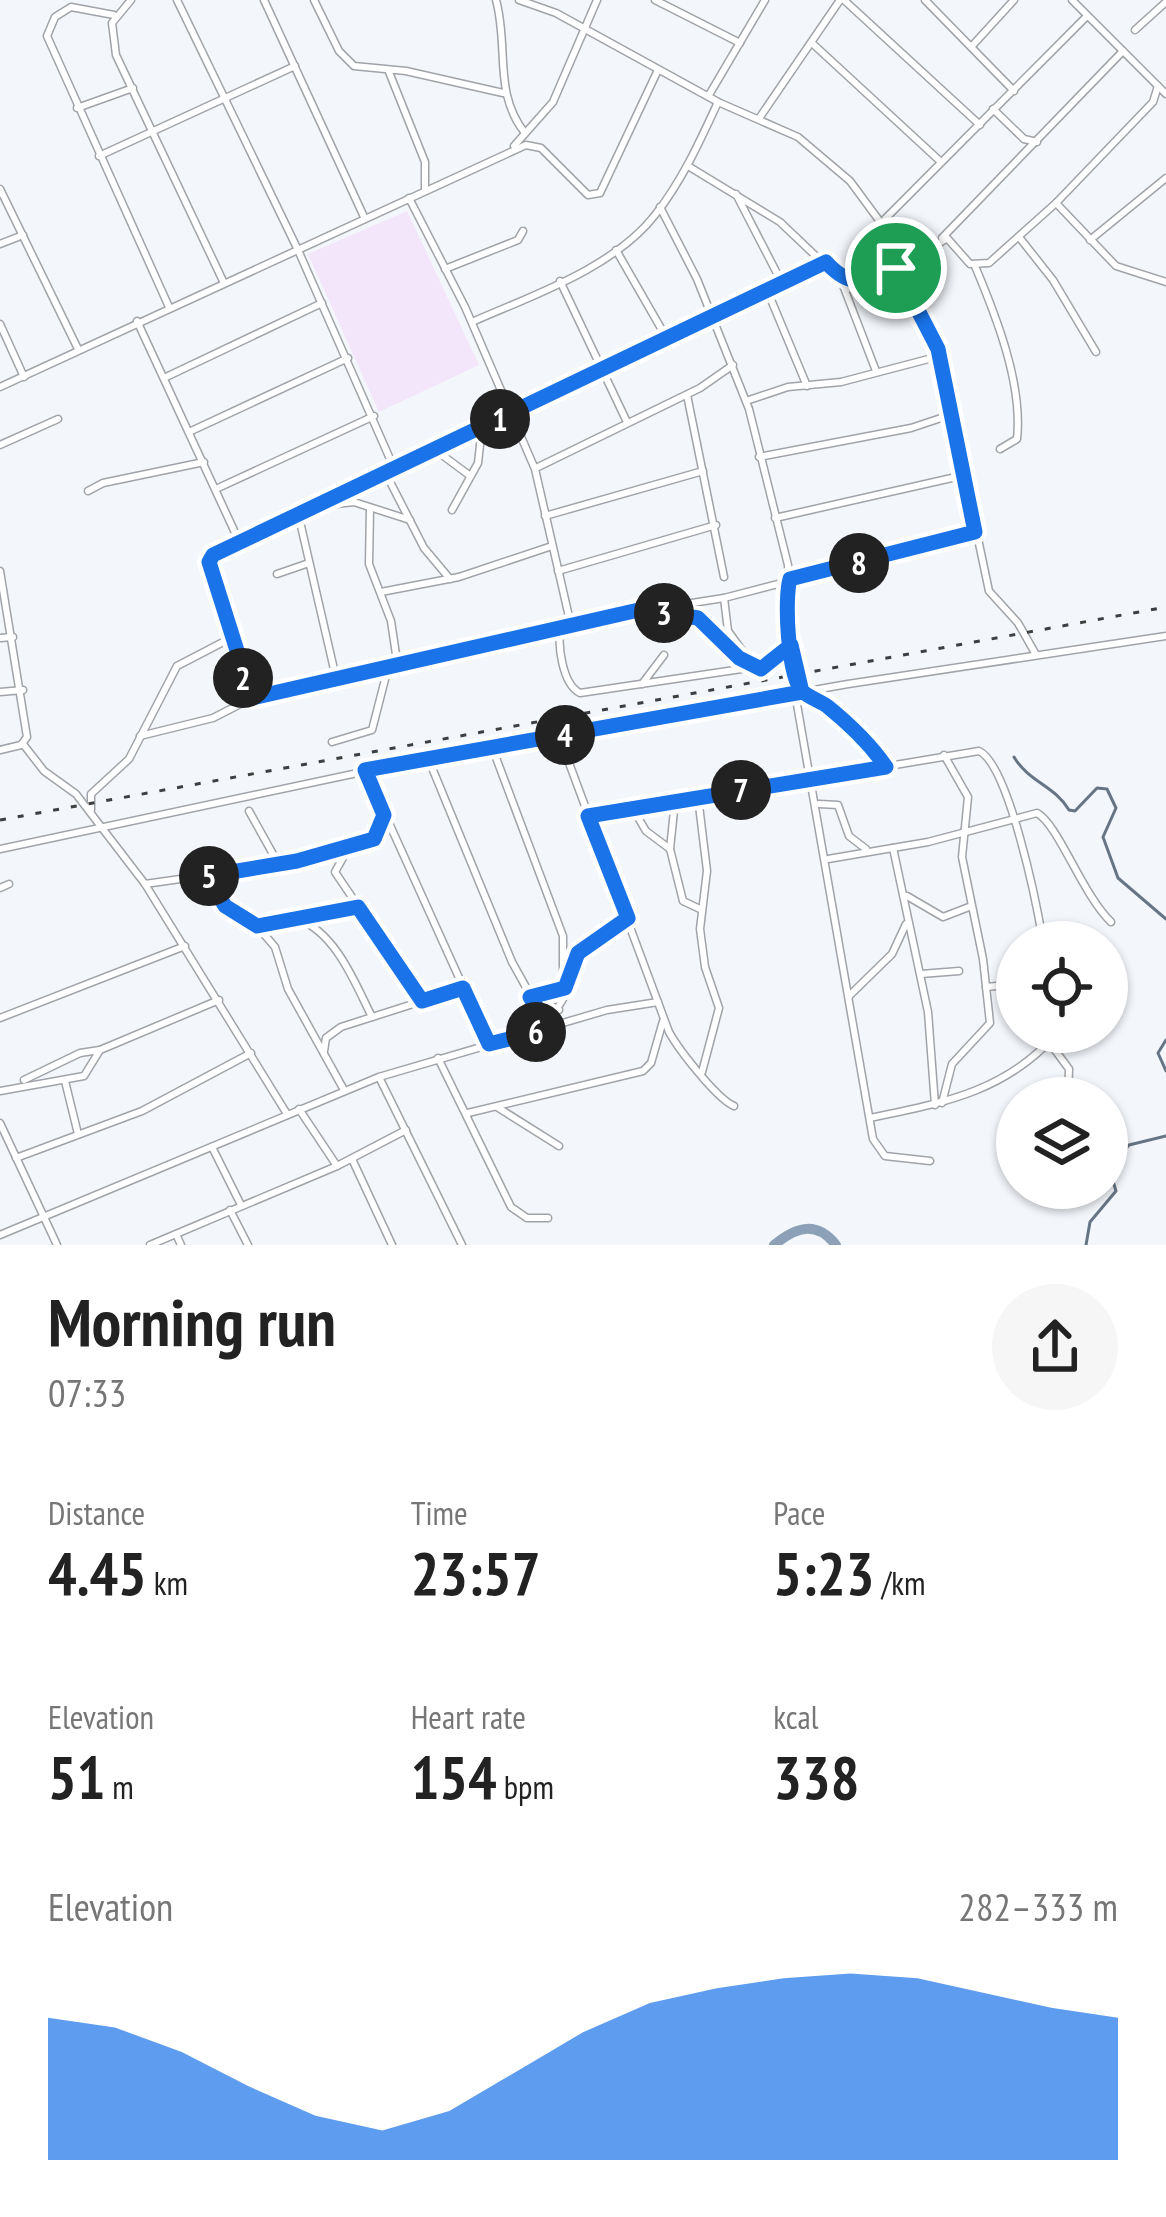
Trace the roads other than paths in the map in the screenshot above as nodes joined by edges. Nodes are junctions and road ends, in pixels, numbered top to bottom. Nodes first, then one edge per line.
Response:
1 (130, 0) edge
2 (177, 0) edge
3 (264, 0) edge
4 (314, 0) edge
5 (496, 0) edge
6 (519, 0) edge
7 (597, 0) edge
8 (655, 0) edge
9 (765, 0) edge
10 (842, 0) edge
11 (926, 0) edge
12 (943, 0) edge
13 (1014, 0) edge
14 (1072, 0) edge
15 (1162, 4) edge
16 (934, 8) junction
17 (115, 15) junction
18 (1087, 16) junction
19 (1166, 17) edge
20 (586, 28) junction
21 (1135, 31) dead end
22 (740, 43) junction
23 (813, 44) junction
24 (972, 46) junction
25 (1123, 51) junction
26 (295, 66) junction
27 (658, 70) junction
28 (389, 72) junction
29 (1158, 86) junction
30 (133, 88) junction
31 (1015, 91) junction
32 (503, 93) junction
33 (1166, 94) edge
34 (709, 96) junction
35 (224, 98) junction
36 (718, 102) junction
37 (77, 107) junction
38 (993, 109) junction
39 (760, 117) junction
40 (980, 125) junction
41 (153, 131) junction
42 (525, 134) junction
43 (1036, 142) junction
44 (511, 150) junction
45 (99, 156) junction
46 (941, 162) junction
47 (688, 166) junction
48 (1166, 178) edge
49 (424, 189) junction
50 (735, 190) junction
51 (1, 195) edge
52 (409, 198) junction
53 (1056, 203) junction
54 (660, 207) junction
55 (365, 219) junction
56 (881, 224) junction
57 (523, 231) dead end
58 (23, 235) junction
59 (1018, 237) junction
60 (941, 239) junction
61 (1089, 240) junction
62 (0, 244) edge
63 (298, 250) junction
64 (616, 250) junction
65 (826, 262) junction
66 (975, 266) junction
67 (445, 269) junction
68 (897, 270) junction
69 (841, 280) junction
70 (223, 281) junction
71 (560, 281) junction
72 (1166, 282) edge
73 (782, 283) junction
74 (767, 290) junction
75 (322, 303) junction
76 (169, 307) junction
77 (712, 316) junction
78 (137, 321) junction
79 (472, 322) junction
80 (0, 324) edge
81 (666, 338) junction
82 (78, 349) junction
83 (1096, 352) dead end
84 (940, 356) junction
85 (348, 358) junction
86 (733, 364) junction
87 (604, 367) junction
88 (876, 373) junction
89 (24, 376) junction
90 (164, 377) junction
91 (807, 386) junction
92 (0, 387) edge
93 (687, 395) junction
94 (746, 401) junction
95 (513, 410) junction
96 (953, 414) junction
97 (374, 416) junction
98 (58, 419) dead end
99 (627, 422) junction
100 (482, 427) junction
101 (189, 433) junction
102 (0, 445) edge
103 (434, 449) junction
104 (1000, 449) dead end
105 (759, 458) junction
106 (204, 462) junction
107 (536, 469) junction
108 (390, 470) junction
109 (703, 471) junction
110 (470, 476) junction
111 (964, 476) junction
112 (218, 488) junction
113 (88, 491) dead end
114 (318, 506) junction
115 (370, 508) junction
116 (452, 511) dead end
117 (544, 516) junction
118 (291, 518) junction
119 (773, 518) junction
120 (410, 520) junction
121 (716, 524) junction
122 (975, 532) junction
123 (238, 539) junction
124 (552, 546) junction
125 (309, 562) junction
126 (0, 571) edge
127 (558, 571) junction
128 (277, 574) dead end
129 (724, 577) dead end
130 (450, 579) junction
131 (790, 579) junction
132 (381, 592) junction
133 (724, 598) junction
134 (643, 609) junction
135 (565, 623) junction
136 (1166, 636) edge
137 (13, 637) junction
138 (0, 638) edge
139 (230, 639) junction
140 (791, 645) junction
141 (1034, 653) junction
142 (664, 655) dead end
143 (393, 663) junction
144 (755, 667) junction
145 (336, 678) junction
146 (639, 686) junction
147 (23, 690) junction
148 (0, 692) edge
149 (799, 692) junction
150 (252, 698) junction
151 (140, 736) junction
152 (559, 736) junction
153 (332, 742) dead end
154 (23, 743) junction
155 (493, 747) junction
156 (0, 750) edge
157 (944, 755) junction
158 (428, 758) junction
159 (886, 767) junction
160 (365, 770) junction
161 (350, 772) junction
162 (814, 778) junction
163 (373, 786) junction
164 (698, 797) junction
165 (675, 801) junction
166 (819, 804) junction
167 (632, 808) junction
168 (249, 811) dead end
169 (384, 815) junction
170 (588, 816) junction
171 (94, 819) junction
172 (1011, 820) junction
173 (105, 829) junction
174 (961, 833) junction
175 (392, 836) junction
176 (374, 839) junction
177 (350, 845) junction
178 (0, 848) edge
179 (893, 848) junction
180 (670, 849) junction
181 (869, 851) junction
182 (317, 856) junction
183 (828, 859) junction
184 (279, 865) junction
185 (334, 868) junction
186 (207, 876) junction
187 (145, 884) junction
188 (904, 893) junction
189 (970, 906) junction
190 (358, 907) junction
191 (700, 909) junction
192 (628, 918) junction
193 (298, 919) junction
194 (908, 921) junction
195 (1040, 921) edge
196 (1110, 921) edge
197 (257, 926) junction
198 (184, 946) junction
199 (959, 970) dead end
200 (567, 974) junction
201 (921, 974) junction
202 (996, 986) edge
203 (986, 987) junction
204 (463, 988) junction
205 (565, 988) junction
206 (532, 996) junction
207 (849, 996) junction
208 (219, 1000) junction
209 (422, 1001) junction
210 (658, 1002) junction
211 (559, 1010) junction
212 (373, 1017) junction
213 (0, 1018) edge
214 (664, 1019) junction
215 (546, 1027) junction
216 (489, 1044) junction
217 (100, 1050) junction
218 (251, 1053) junction
219 (1034, 1053) edge
220 (324, 1055) junction
221 (438, 1058) junction
222 (702, 1072) junction
223 (379, 1077) junction
224 (65, 1081) junction
225 (16, 1084) junction
226 (344, 1090) junction
227 (0, 1091) edge
228 (939, 1104) junction
229 (734, 1106) dead end
230 (497, 1107) junction
231 (298, 1109) junction
232 (287, 1114) junction
233 (468, 1114) junction
234 (870, 1118) junction
235 (0, 1124) edge
236 (406, 1130) junction
237 (78, 1134) junction
238 (559, 1146) dead end
239 (212, 1147) junction
240 (16, 1158) junction
241 (352, 1159) junction
242 (930, 1161) dead end
243 (337, 1166) junction
244 (242, 1205) junction
245 (230, 1210) junction
246 (548, 1218) dead end
247 (43, 1219) junction
248 (176, 1234) junction
249 (0, 1235) edge
250 (57, 1245) edge
251 (151, 1245) edge
252 (181, 1245) edge
253 (248, 1245) edge
254 (392, 1245) edge
255 (462, 1245) edge

1 - 17 street
2 - 35 street
3 - 26 street
4 - 28 street
5 - 32 street
6 - 20 street
7 - 20 street
8 - 22 street
9 - 22 street
10 - 23 street
10 - 40 street
11 - 16 street
12 - 16 street
13 - 24 street
14 - 18 street
15 - 19 street
15 - 21 street
16 - 24 street
17 - 30 street
17 - 37 street
18 - 25 street
18 - 31 street
20 - 27 street
20 - 42 street
22 - 34 street
23 - 39 street
23 - 46 street
24 - 31 street
25 - 29 street
25 - 43 street
26 - 35 street
26 - 55 street
27 - 34 street
27 - 44 street
28 - 32 street
28 - 49 street
29 - 33 street
29 - 53 street
30 - 37 street
30 - 41 street
31 - 38 street
32 - 42 street
34 - 36 street
35 - 41 street
35 - 63 street
36 - 39 street
36 - 47 street
37 - 45 street
38 - 40 street
38 - 43 street
39 - 56 street
40 - 46 street
41 - 45 street
41 - 70 street
42 - 44 street
43 - 60 street
44 - 49 street
45 - 76 street
46 - 56 street
47 - 50 street
47 - 54 street
48 - 61 street
49 - 52 street
50 - 65 street
50 - 73 street
51 - 58 street
52 - 55 street
52 - 67 street
53 - 59 street
53 - 61 street
54 - 64 street
54 - 77 street
55 - 63 street
56 - 68 street
57 - 67 street
58 - 62 street
58 - 82 street
59 - 66 street
59 - 83 street
60 - 66 street
60 - 68 street
61 - 72 street
63 - 70 street
63 - 75 street
64 - 71 street
64 - 81 street
65 - 69 street
65 - 73 street
66 - 104 street
67 - 79 street
68 - 69 street
68 - 84 street
69 - 88 street
70 - 76 street
71 - 79 street
71 - 87 street
73 - 74 street
74 - 77 street
74 - 91 street
75 - 85 street
75 - 90 street
76 - 78 street
77 - 81 street
77 - 86 street
78 - 82 street
78 - 90 street
79 - 95 street
80 - 89 street
81 - 87 street
82 - 89 street
84 - 88 street
84 - 96 street
85 - 97 street
85 - 101 street
86 - 93 street
86 - 94 street
87 - 95 street
87 - 99 street
88 - 91 street
89 - 92 street
90 - 101 street
91 - 94 street
93 - 99 street
93 - 109 street
94 - 105 street
95 - 100 street
95 - 107 street
96 - 105 street
96 - 111 street
97 - 108 street
97 - 112 street
98 - 102 street
99 - 107 street
100 - 103 street
100 - 110 street
101 - 106 street
103 - 108 street
103 - 110 street
105 - 119 street
106 - 112 street
106 - 113 street
107 - 117 street
108 - 114 street
108 - 120 street
109 - 117 street
109 - 121 street
110 - 116 street
111 - 119 street
111 - 122 street
112 - 123 street
114 - 115 street
114 - 118 street
115 - 120 street
115 - 132 street
117 - 124 street
118 - 123 street
118 - 125 street
119 - 131 street
120 - 130 street
121 - 127 street
121 - 129 street
122 - 131 street
122 - 141 street
123 - 139 street
124 - 127 street
124 - 130 street
125 - 128 street
125 - 145 street
126 - 137 street
127 - 135 street
130 - 132 street
131 - 133 street
131 - 140 street
132 - 143 street
133 - 134 street
133 - 144 street
134 - 135 street
134 - 144 street
135 - 143 street
135 - 146 street
136 - 141 street
137 - 138 street
137 - 147 street
139 - 150 street
139 - 151 street
140 - 144 street
140 - 149 street
141 - 149 street
142 - 146 street
143 - 145 street
143 - 153 street
144 - 146 street
145 - 150 street
147 - 148 street
147 - 154 street
149 - 152 street
149 - 159 street
149 - 162 street
150 - 151 street
151 - 171 street
152 - 155 street
152 - 170 street
154 - 156 street
154 - 171 street
155 - 158 street
155 - 200 street
157 - 159 street
157 - 172 street
157 - 174 street
158 - 160 street
158 - 206 street
159 - 162 street
160 - 161 street
160 - 163 street
161 - 163 street
161 - 173 street
162 - 164 street
162 - 166 street
163 - 169 street
164 - 165 street
164 - 191 street
165 - 167 street
165 - 180 street
166 - 181 street
166 - 183 street
167 - 170 street
167 - 180 street
168 - 184 street
169 - 175 street
169 - 176 street
170 - 192 street
171 - 173 street
172 - 174 street
172 - 195 street
172 - 196 street
173 - 178 street
173 - 187 street
174 - 179 street
174 - 189 street
175 - 176 street
175 - 204 street
176 - 177 street
177 - 182 street
177 - 185 street
179 - 181 street
179 - 188 street
180 - 191 street
181 - 183 street
182 - 184 street
182 - 185 street
183 - 207 street
184 - 186 street
185 - 190 street
186 - 187 street
186 - 197 street
187 - 198 street
188 - 189 street
188 - 194 street
189 - 203 street
190 - 193 street
190 - 209 street
191 - 222 street
192 - 200 street
192 - 210 street
193 - 197 street
193 - 212 street
194 - 201 street
194 - 207 street
197 - 220 street
198 - 208 street
198 - 213 street
199 - 201 street
200 - 205 street
201 - 228 street
202 - 203 street
203 - 228 street
204 - 209 street
204 - 216 street
205 - 206 street
205 - 211 street
206 - 211 street
206 - 215 street
207 - 234 street
208 - 217 street
208 - 218 street
209 - 212 street
210 - 214 street
210 - 215 street
211 - 215 street
212 - 220 street
214 - 222 street
214 - 230 street
215 - 216 street
216 - 221 street
217 - 224 street
217 - 225 street
218 - 232 street
218 - 237 street
219 - 228 street
220 - 226 street
221 - 223 street
221 - 233 street
222 - 229 street
223 - 226 street
223 - 236 street
224 - 225 street
224 - 237 street
225 - 227 street
226 - 231 street
228 - 234 street
230 - 233 street
230 - 238 street
231 - 232 street
231 - 243 street
232 - 239 street
233 - 246 street
234 - 242 street
235 - 240 street
236 - 241 street
236 - 255 street
237 - 240 street
239 - 244 street
239 - 247 street
240 - 247 street
241 - 243 street
241 - 254 street
243 - 244 street
244 - 245 street
245 - 248 street
245 - 253 street
247 - 249 street
247 - 250 street
248 - 251 street
248 - 252 street

